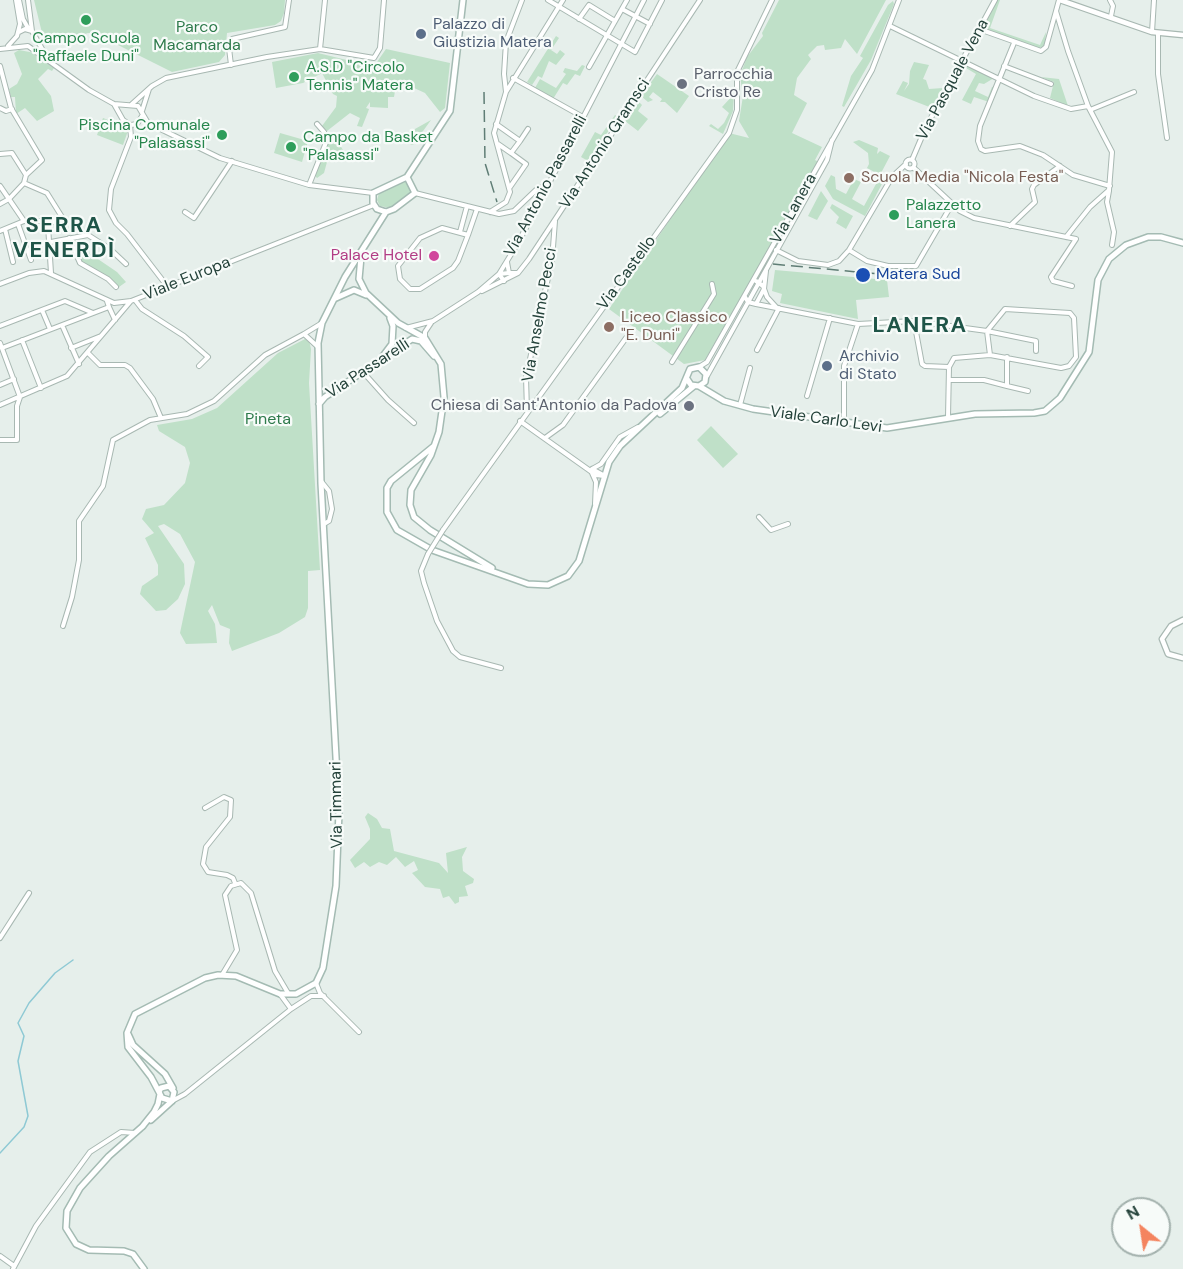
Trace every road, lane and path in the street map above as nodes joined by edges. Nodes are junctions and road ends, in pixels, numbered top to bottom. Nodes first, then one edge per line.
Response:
1 (18, 0) edge
2 (28, 0) edge
3 (289, 0) edge
4 (325, 0) edge
5 (384, 0) edge
6 (463, 0) edge
7 (522, 0) edge
8 (548, 0) edge
9 (563, 0) edge
10 (627, 0) edge
11 (644, 0) edge
12 (662, 0) edge
13 (700, 0) edge
14 (772, 0) edge
15 (899, 0) edge
16 (995, 0) edge
17 (1059, 0) edge
18 (1110, 0) edge
19 (1154, 0) edge
20 (558, 7) junction
21 (622, 9) junction
22 (1056, 10) junction
23 (636, 16) junction
24 (1111, 16) junction
25 (579, 19) junction
26 (615, 21) junction
27 (650, 24) junction
28 (890, 26) junction
29 (980, 29) junction
30 (30, 30) junction
31 (1155, 32) junction
32 (18, 34) junction
33 (1183, 35) edge
34 (606, 36) junction
35 (35, 38) junction
36 (1014, 43) junction
37 (621, 44) junction
38 (21, 45) junction
39 (28, 46) junction
40 (6, 47) junction
41 (0, 49) edge
42 (320, 49) junction
43 (48, 59) junction
44 (964, 61) junction
45 (231, 64) junction
46 (0, 66) edge
47 (1004, 66) junction
48 (589, 67) dead end
49 (512, 78) junction
50 (998, 80) junction
51 (1051, 84) dead end
52 (149, 88) junction
53 (506, 92) junction
54 (1134, 92) dead end
55 (114, 104) junction
56 (131, 104) junction
57 (125, 106) junction
58 (0, 108) edge
59 (1089, 108) junction
60 (12, 109) junction
61 (142, 113) junction
62 (121, 117) junction
63 (583, 117) junction
64 (495, 123) junction
65 (317, 124) dead end
66 (130, 125) junction
67 (528, 129) dead end
68 (833, 136) junction
69 (1167, 138) dead end
70 (520, 141) junction
71 (497, 144) junction
72 (511, 153) junction
73 (0, 154) edge
74 (912, 160) junction
75 (232, 161) junction
76 (906, 164) junction
77 (1060, 166) junction
78 (914, 168) junction
79 (26, 175) junction
80 (407, 177) junction
81 (24, 183) junction
82 (309, 185) junction
83 (547, 185) junction
84 (0, 186) edge
85 (1110, 186) junction
86 (509, 188) junction
87 (373, 193) junction
88 (415, 193) junction
89 (9, 199) junction
90 (0, 204) edge
91 (952, 204) junction
92 (374, 205) junction
93 (467, 206) junction
94 (477, 209) junction
95 (185, 212) dead end
96 (386, 212) junction
97 (490, 212) junction
98 (555, 219) junction
99 (24, 221) junction
100 (18, 224) junction
101 (48, 225) junction
102 (1010, 226) junction
103 (2, 230) edge
104 (460, 232) junction
105 (468, 235) junction
106 (1066, 237) junction
107 (69, 238) junction
108 (51, 242) junction
109 (1183, 243) edge
110 (1112, 245) dead end
111 (772, 247) junction
112 (777, 250) junction
113 (849, 250) junction
114 (362, 251) junction
115 (31, 260) dead end
116 (507, 261) junction
117 (13, 262) dead end
118 (126, 264) dead end
119 (767, 268) junction
120 (51, 273) junction
121 (509, 273) junction
122 (518, 273) junction
123 (498, 274) junction
124 (504, 281) junction
125 (753, 281) junction
126 (759, 282) junction
127 (0, 284) edge
128 (712, 284) dead end
129 (167, 286) junction
130 (1072, 286) dead end
131 (116, 287) dead end
132 (764, 289) junction
133 (478, 292) junction
134 (744, 296) junction
135 (334, 299) junction
136 (107, 300) junction
137 (372, 300) junction
138 (133, 301) junction
139 (748, 302) junction
140 (756, 304) junction
141 (109, 307) junction
142 (778, 308) junction
143 (42, 310) junction
144 (93, 313) junction
145 (389, 315) junction
146 (830, 318) junction
147 (115, 320) junction
148 (433, 321) junction
149 (914, 321) junction
150 (322, 323) junction
151 (858, 324) junction
152 (62, 325) junction
153 (0, 326) edge
154 (405, 328) junction
155 (50, 329) junction
156 (987, 331) junction
157 (304, 334) junction
158 (103, 335) junction
159 (425, 338) junction
160 (626, 338) dead end
161 (22, 340) junction
162 (1, 345) edge
163 (318, 347) junction
164 (71, 348) junction
165 (757, 350) dead end
166 (1036, 351) dead end
167 (88, 353) junction
168 (990, 355) junction
169 (1007, 357) junction
170 (7, 360) junction
171 (0, 362) edge
172 (378, 362) junction
173 (672, 362) dead end
174 (79, 364) junction
175 (199, 366) dead end
176 (699, 367) junction
177 (949, 367) junction
178 (750, 368) dead end
179 (442, 370) junction
180 (363, 372) junction
181 (706, 378) junction
182 (15, 379) junction
183 (687, 379) junction
184 (949, 380) junction
185 (318, 383) junction
186 (0, 385) edge
187 (696, 386) junction
188 (1007, 386) junction
189 (40, 388) junction
190 (1028, 391) dead end
191 (330, 393) junction
192 (716, 396) junction
193 (807, 396) dead end
194 (20, 397) junction
195 (0, 405) edge
196 (317, 406) junction
197 (740, 406) junction
198 (526, 413) junction
199 (653, 417) junction
200 (948, 417) junction
201 (160, 418) junction
202 (520, 421) junction
203 (844, 422) junction
204 (414, 423) dead end
205 (641, 426) junction
206 (530, 428) junction
207 (545, 438) junction
208 (0, 440) edge
209 (434, 446) junction
210 (592, 471) junction
211 (605, 476) junction
212 (321, 480) junction
213 (596, 506) junction
214 (759, 517) dead end
215 (788, 524) dead end
216 (323, 525) junction
217 (501, 573) junction
218 (1183, 621) edge
219 (63, 626) dead end
220 (1183, 658) edge
221 (501, 668) dead end
222 (205, 808) dead end
223 (236, 883) junction
224 (29, 893) dead end
225 (0, 938) edge
226 (222, 975) junction
227 (316, 983) junction
228 (280, 994) junction
229 (289, 995) junction
230 (324, 996) junction
231 (291, 1009) junction
232 (359, 1032) dead end
233 (127, 1033) junction
234 (173, 1090) junction
235 (159, 1094) junction
236 (185, 1094) junction
237 (172, 1101) junction
238 (142, 1127) junction
239 (135, 1133) junction
240 (0, 1257) edge
241 (14, 1268) edge
242 (144, 1269) edge

1 - 30 street
1 - 32 street
2 - 30 street
3 - 45 street
4 - 42 street
5 - 42 street
6 - 80 main road
7 - 53 street
8 - 20 street
9 - 20 street
10 - 21 street
11 - 23 street, Via Antonio Passarelli
12 - 27 street
13 - 98 street, Via Antonio Gramsci
14 - 198 street, Via Castello
15 - 28 street, Via Lanera
16 - 29 street, Via Pasquale Vena
17 - 22 street
17 - 24 street
18 - 24 street
19 - 31 street
20 - 25 street
20 - 49 street
21 - 23 street
21 - 26 street
22 - 36 street
22 - 59 street
23 - 27 street
23 - 37 street, Via Antonio Passarelli
24 - 31 street
25 - 26 street
25 - 34 street
26 - 34 street
27 - 37 street
28 - 44 street
28 - 68 street, Via Lanera
29 - 36 street
29 - 44 street, Via Pasquale Vena
30 - 32 street
30 - 35 street
31 - 33 street
31 - 69 street
32 - 38 street
32 - 40 street
34 - 37 street
34 - 48 street
35 - 39 street
35 - 43 street
36 - 47 street
37 - 63 street, Via Antonio Passarelli
38 - 39 street
38 - 40 street
39 - 43 street
40 - 41 street
42 - 45 street
43 - 55 street
44 - 50 street
44 - 74 street, Via Pasquale Vena
45 - 52 street
46 - 60 street
47 - 50 street
47 - 51 street
49 - 53 street
49 - 63 street
50 - 59 street
50 - 77 street
52 - 56 street
52 - 61 street
53 - 64 street
54 - 59 street
55 - 57 street
55 - 62 street
56 - 57 street
56 - 61 street
57 - 62 street
58 - 60 street
59 - 85 street
60 - 79 street
61 - 66 street
61 - 75 street
62 - 66 street
63 - 83 street, Via Antonio Passarelli
64 - 70 street
64 - 71 street
65 - 82 street
66 - 129 street
67 - 70 street
68 - 111 street, Via Lanera
68 - 112 street, Via Lanera
70 - 72 street
71 - 72 street
71 - 86 street
72 - 86 street
73 - 79 street
74 - 76 street, Via Pasquale Vena
74 - 78 street, Via Pasquale Vena
75 - 82 street
75 - 95 street
76 - 78 street
76 - 113 street, Via Pasquale Vena
77 - 85 street
77 - 102 street
78 - 91 street
79 - 81 street
80 - 87 main road
80 - 88 main road
81 - 89 street
81 - 101 street
82 - 87 street
83 - 97 street
83 - 116 street, Via Antonio Passarelli
84 - 89 street
85 - 106 street
85 - 110 street
86 - 97 street
87 - 92 main road
88 - 93 street
88 - 96 main road
89 - 90 street
89 - 99 street
91 - 102 street
91 - 113 street
92 - 96 main road
92 - 129 street, Viale Europa
93 - 94 street
93 - 104 street
94 - 97 street
94 - 105 street
96 - 114 main road
98 - 122 street, Via Antonio Gramsci
98 - 198 street, Via Anselmo Pecci
99 - 100 street
99 - 101 street
100 - 103 street
100 - 115 street
101 - 108 street
102 - 106 street
103 - 117 street
104 - 105 street
104 - 105 street
106 - 130 street
107 - 108 street
107 - 118 street
107 - 131 street
108 - 120 street
109 - 200 main road, Viale Carlo Levi
111 - 112 street
111 - 125 street, Via Lanera
112 - 113 street
112 - 119 street, Via Lanera
114 - 135 main road
114 - 137 main road
116 - 121 street
116 - 123 street, Via Antonio Passarelli
119 - 126 street, Via Lanera
119 - 132 street, Via Lanera
120 - 127 street
120 - 136 street, Viale Europa
121 - 122 street
121 - 123 street
122 - 124 street, Via Antonio Gramsci
123 - 124 street
123 - 133 street, Via Antonio Passarelli
124 - 133 street, Via Antonio Gramsci
125 - 126 street
125 - 134 street, Via Lanera
126 - 132 street
126 - 139 street, Via Lanera
128 - 173 street
129 - 138 street, Viale Europa
132 - 140 street, Via Lanera
132 - 142 street
133 - 148 street, Via Antonio Passarelli
134 - 139 street
134 - 176 street, Via Lanera
135 - 137 main road
135 - 150 main road, Via Timmari
136 - 138 street, Viale Europa
136 - 141 street
137 - 145 main road
138 - 147 street
138 - 175 street
139 - 140 street
139 - 181 street, Via Lanera
140 - 142 street
141 - 144 street
141 - 147 street
142 - 146 street
142 - 165 street
143 - 144 street
143 - 153 street
143 - 155 street
144 - 152 street
145 - 154 main road
145 - 172 main road
146 - 151 street
146 - 193 street
147 - 158 street
148 - 154 street, Via Antonio Passarelli
148 - 159 street
149 - 151 street
149 - 156 street
149 - 177 street
150 - 157 street
150 - 163 main road, Via Timmari
151 - 203 street
152 - 155 street
152 - 164 street
154 - 159 main road
155 - 161 street
156 - 166 street
156 - 168 street
156 - 169 street
157 - 163 street
157 - 201 street
158 - 164 street
158 - 167 street
159 - 179 main road
160 - 207 street
161 - 162 street
161 - 189 street
162 - 170 street
163 - 185 main road, Via Timmari
164 - 174 street
167 - 174 street
167 - 201 street
168 - 169 street
168 - 177 street
169 - 188 street
170 - 171 street
170 - 182 street
172 - 179 main road, Via Passarelli
172 - 180 main road, Via Passarelli
174 - 189 street
176 - 181 main road
176 - 183 main road
177 - 184 street
178 - 197 street
179 - 209 main road
180 - 191 main road, Via Passarelli
180 - 204 street
181 - 187 main road
181 - 192 main road
182 - 186 street
182 - 194 street
183 - 187 main road, Viale Carlo Levi
183 - 199 main road
184 - 188 street
184 - 200 street
185 - 191 main road
185 - 196 main road, Via Timmari
187 - 192 main road, Viale Carlo Levi
187 - 199 main road
188 - 190 street
189 - 194 street
191 - 196 main road, Via Passarelli
192 - 197 main road, Viale Carlo Levi
194 - 195 street
194 - 208 street
196 - 212 main road, Via Timmari
197 - 203 main road, Viale Carlo Levi
198 - 202 street, Via Castello
198 - 206 street, Via Anselmo Pecci
199 - 205 main road
200 - 203 main road, Viale Carlo Levi
201 - 219 street
202 - 206 street
202 - 221 street, Via Castello, bridge
205 - 210 street
205 - 211 main road
206 - 207 street
207 - 210 street
209 - 217 main road
209 - 217 main road
210 - 211 street
210 - 213 street
211 - 213 main road
212 - 216 main road, Via Timmari
212 - 216 street
213 - 217 main road
214 - 215 street
216 - 227 main road, Via Timmari
218 - 220 street
222 - 223 street
223 - 226 street
223 - 229 street
224 - 225 street
226 - 228 main road
226 - 233 main road
227 - 229 main road
227 - 230 street
228 - 229 main road
228 - 231 street
230 - 231 street
230 - 232 street
231 - 236 street
233 - 234 main road
233 - 235 main road
234 - 235 main road
234 - 236 street
234 - 237 main road
235 - 237 main road
235 - 238 main road
236 - 237 street
237 - 238 main road
238 - 239 main road
239 - 241 street
239 - 242 main road
240 - 241 street

